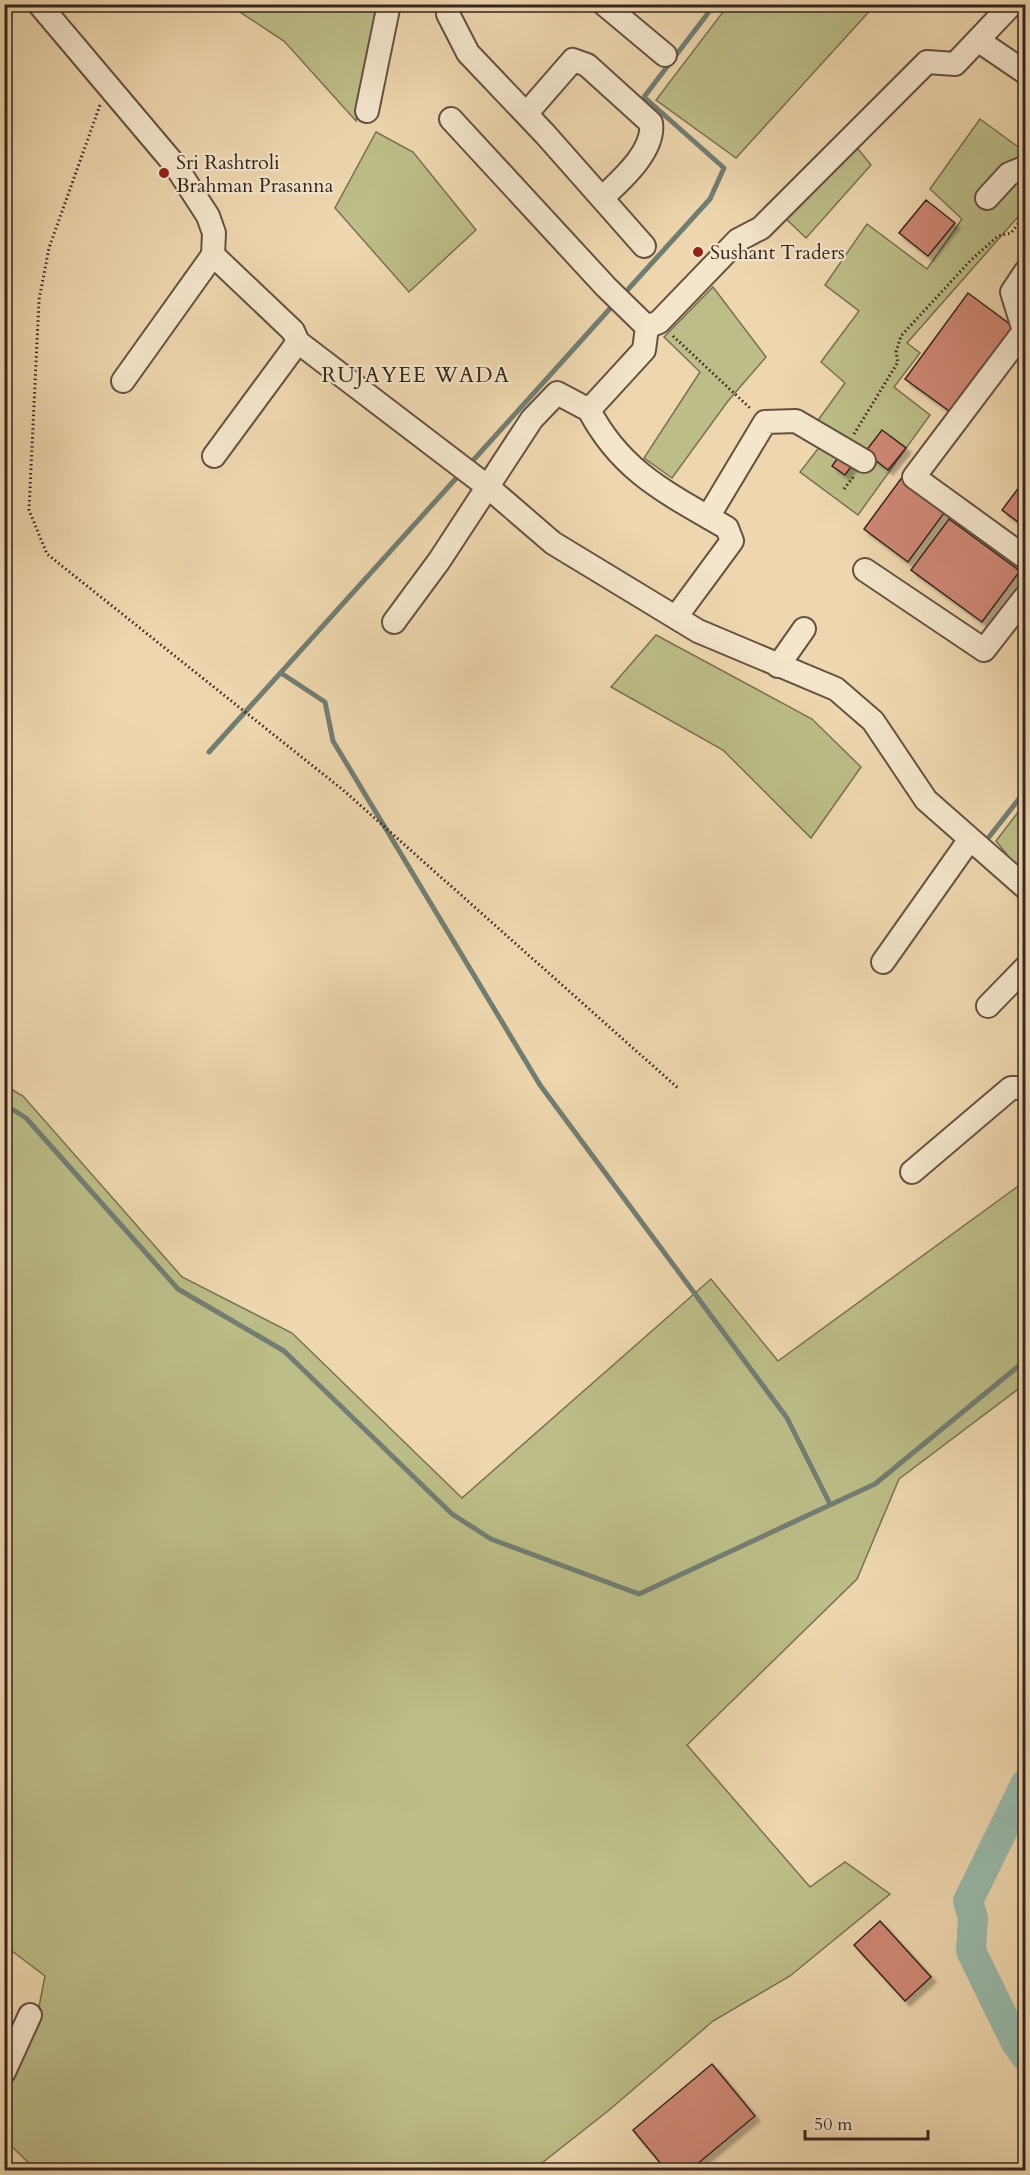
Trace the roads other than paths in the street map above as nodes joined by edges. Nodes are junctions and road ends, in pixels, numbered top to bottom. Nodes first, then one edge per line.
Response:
1 (39, 4) edge
2 (389, 4) edge
3 (447, 4) edge
4 (604, 4) edge
5 (1012, 4) edge
6 (979, 41) junction
7 (665, 55) dead end
8 (1026, 73) edge
9 (367, 111) dead end
10 (526, 114) junction
11 (451, 119) dead end
12 (1026, 167) edge
13 (603, 198) junction
14 (987, 198) dead end
15 (644, 246) dead end
16 (213, 255) junction
17 (1026, 271) edge
18 (653, 324) junction
19 (298, 342) junction
20 (1021, 345) edge
21 (123, 381) dead end
22 (589, 410) junction
23 (855, 455) road end
24 (214, 456) dead end
25 (488, 487) junction
26 (708, 517) junction
27 (1026, 558) edge
28 (865, 570) dead end
29 (1026, 596) edge
30 (676, 617) junction
31 (394, 622) dead end
32 (804, 629) dead end
33 (778, 666) junction
34 (970, 839) junction
35 (1026, 888) edge
36 (883, 962) dead end
37 (1026, 967) edge
38 (988, 1006) dead end
39 (1026, 1088) edge
40 (912, 1172) dead end
41 (30, 2015) dead end
42 (4, 2072) edge

1 - 16 street
2 - 9 street
3 - 10 street
4 - 7 street
5 - 6 street
6 - 8 street
6 - 18 street
10 - 13 street
10 - 13 street
11 - 18 street
12 - 14 street
13 - 15 street
16 - 19 street
16 - 21 street
17 - 20 street
18 - 22 street
19 - 24 street
19 - 25 street
20 - 27 street
22 - 25 street
22 - 26 street
23 - 26 street
25 - 30 street
25 - 31 street
26 - 30 street
28 - 29 street
30 - 33 street
32 - 33 street
33 - 34 street
34 - 35 street
34 - 36 street
37 - 38 street
39 - 40 street
41 - 42 street

